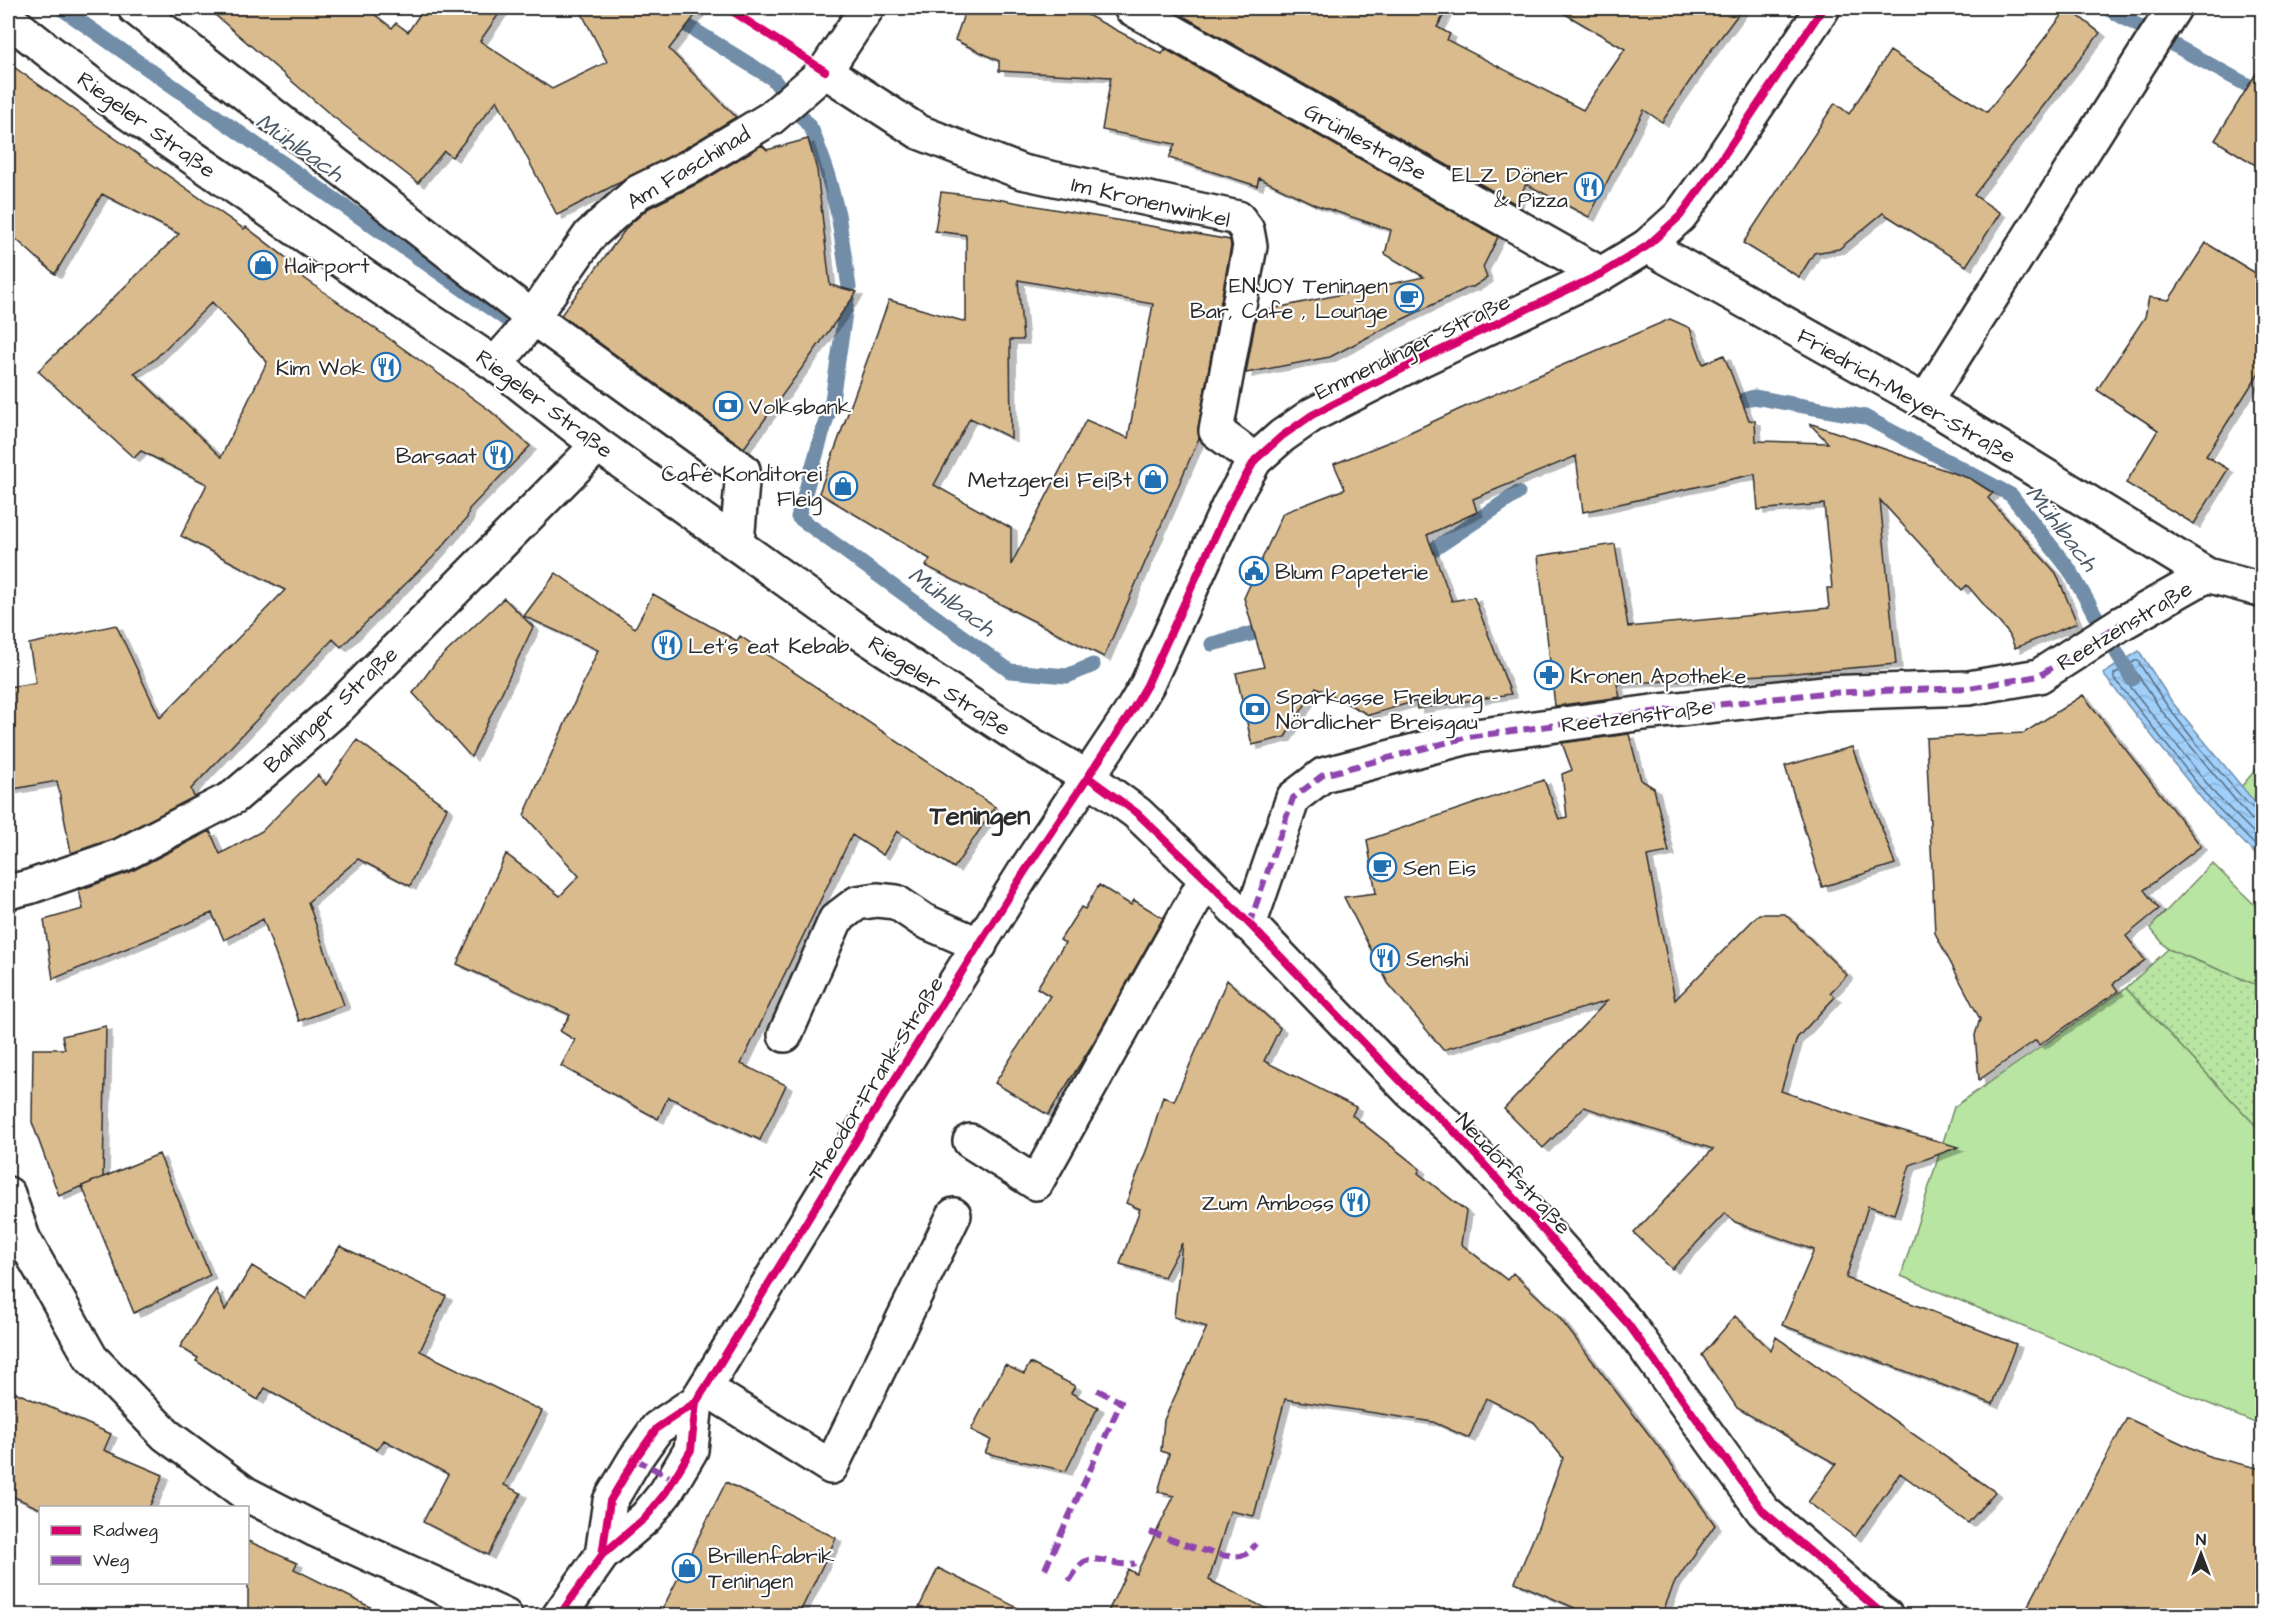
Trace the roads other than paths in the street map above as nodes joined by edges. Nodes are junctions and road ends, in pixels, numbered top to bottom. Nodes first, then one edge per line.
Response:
1 (135, 8) edge
2 (867, 8) edge
3 (1131, 8) edge
4 (1823, 8) edge
5 (2174, 8) edge
6 (8, 19) edge
7 (817, 79) junction
8 (1647, 246) junction
9 (1601, 274) junction
10 (532, 317) junction
11 (495, 364) junction
12 (1924, 402) junction
13 (598, 445) junction
14 (1255, 460) junction
15 (737, 543) junction
16 (2207, 575) junction
17 (2262, 590) edge
18 (1089, 778) junction
19 (1206, 879) junction
20 (8, 891) edge
21 (1248, 925) junction
22 (980, 945) junction
23 (785, 1035) dead end
24 (970, 1141) dead end
25 (8, 1194) edge
26 (954, 1215) dead end
27 (701, 1395) junction
28 (602, 1555) junction
29 (505, 1616) edge
30 (559, 1616) edge
31 (1886, 1616) edge

1 - 10 street
2 - 7 street, Am Faschinad
3 - 9 street, Grünlestraße
4 - 8 street, Emmendinger Straße
5 - 12 street
6 - 11 street, Riegeler Straße
7 - 10 street, Am Faschinad
7 - 14 street, Im Kronenwinkel
8 - 9 street, Emmendinger Straße
8 - 12 street, Friedrich-Meyer-Straße
9 - 14 street, Emmendinger Straße
10 - 11 street, Am Faschinad
10 - 15 street
11 - 13 street, Riegeler Straße
12 - 16 street, Friedrich-Meyer-Straße
13 - 15 street, Riegeler Straße
13 - 20 street, Bahlinger Straße
14 - 18 street, Emmendinger Straße
15 - 18 street, Riegeler Straße
16 - 17 street, Friedrich-Meyer-Straße
16 - 21 street, Reetzenstraße
18 - 19 street, Neudorfstraße
18 - 22 street, Theodor-Frank-Straße
19 - 21 street, Neudorfstraße
19 - 24 street
21 - 31 street, Neudorfstraße
22 - 23 street
22 - 27 street, Theodor-Frank-Straße
25 - 29 street
26 - 27 street
27 - 28 street, Theodor-Frank-Straße
27 - 28 street, Theodor-Frank-Straße
28 - 30 street, Theodor-Frank-Straße

